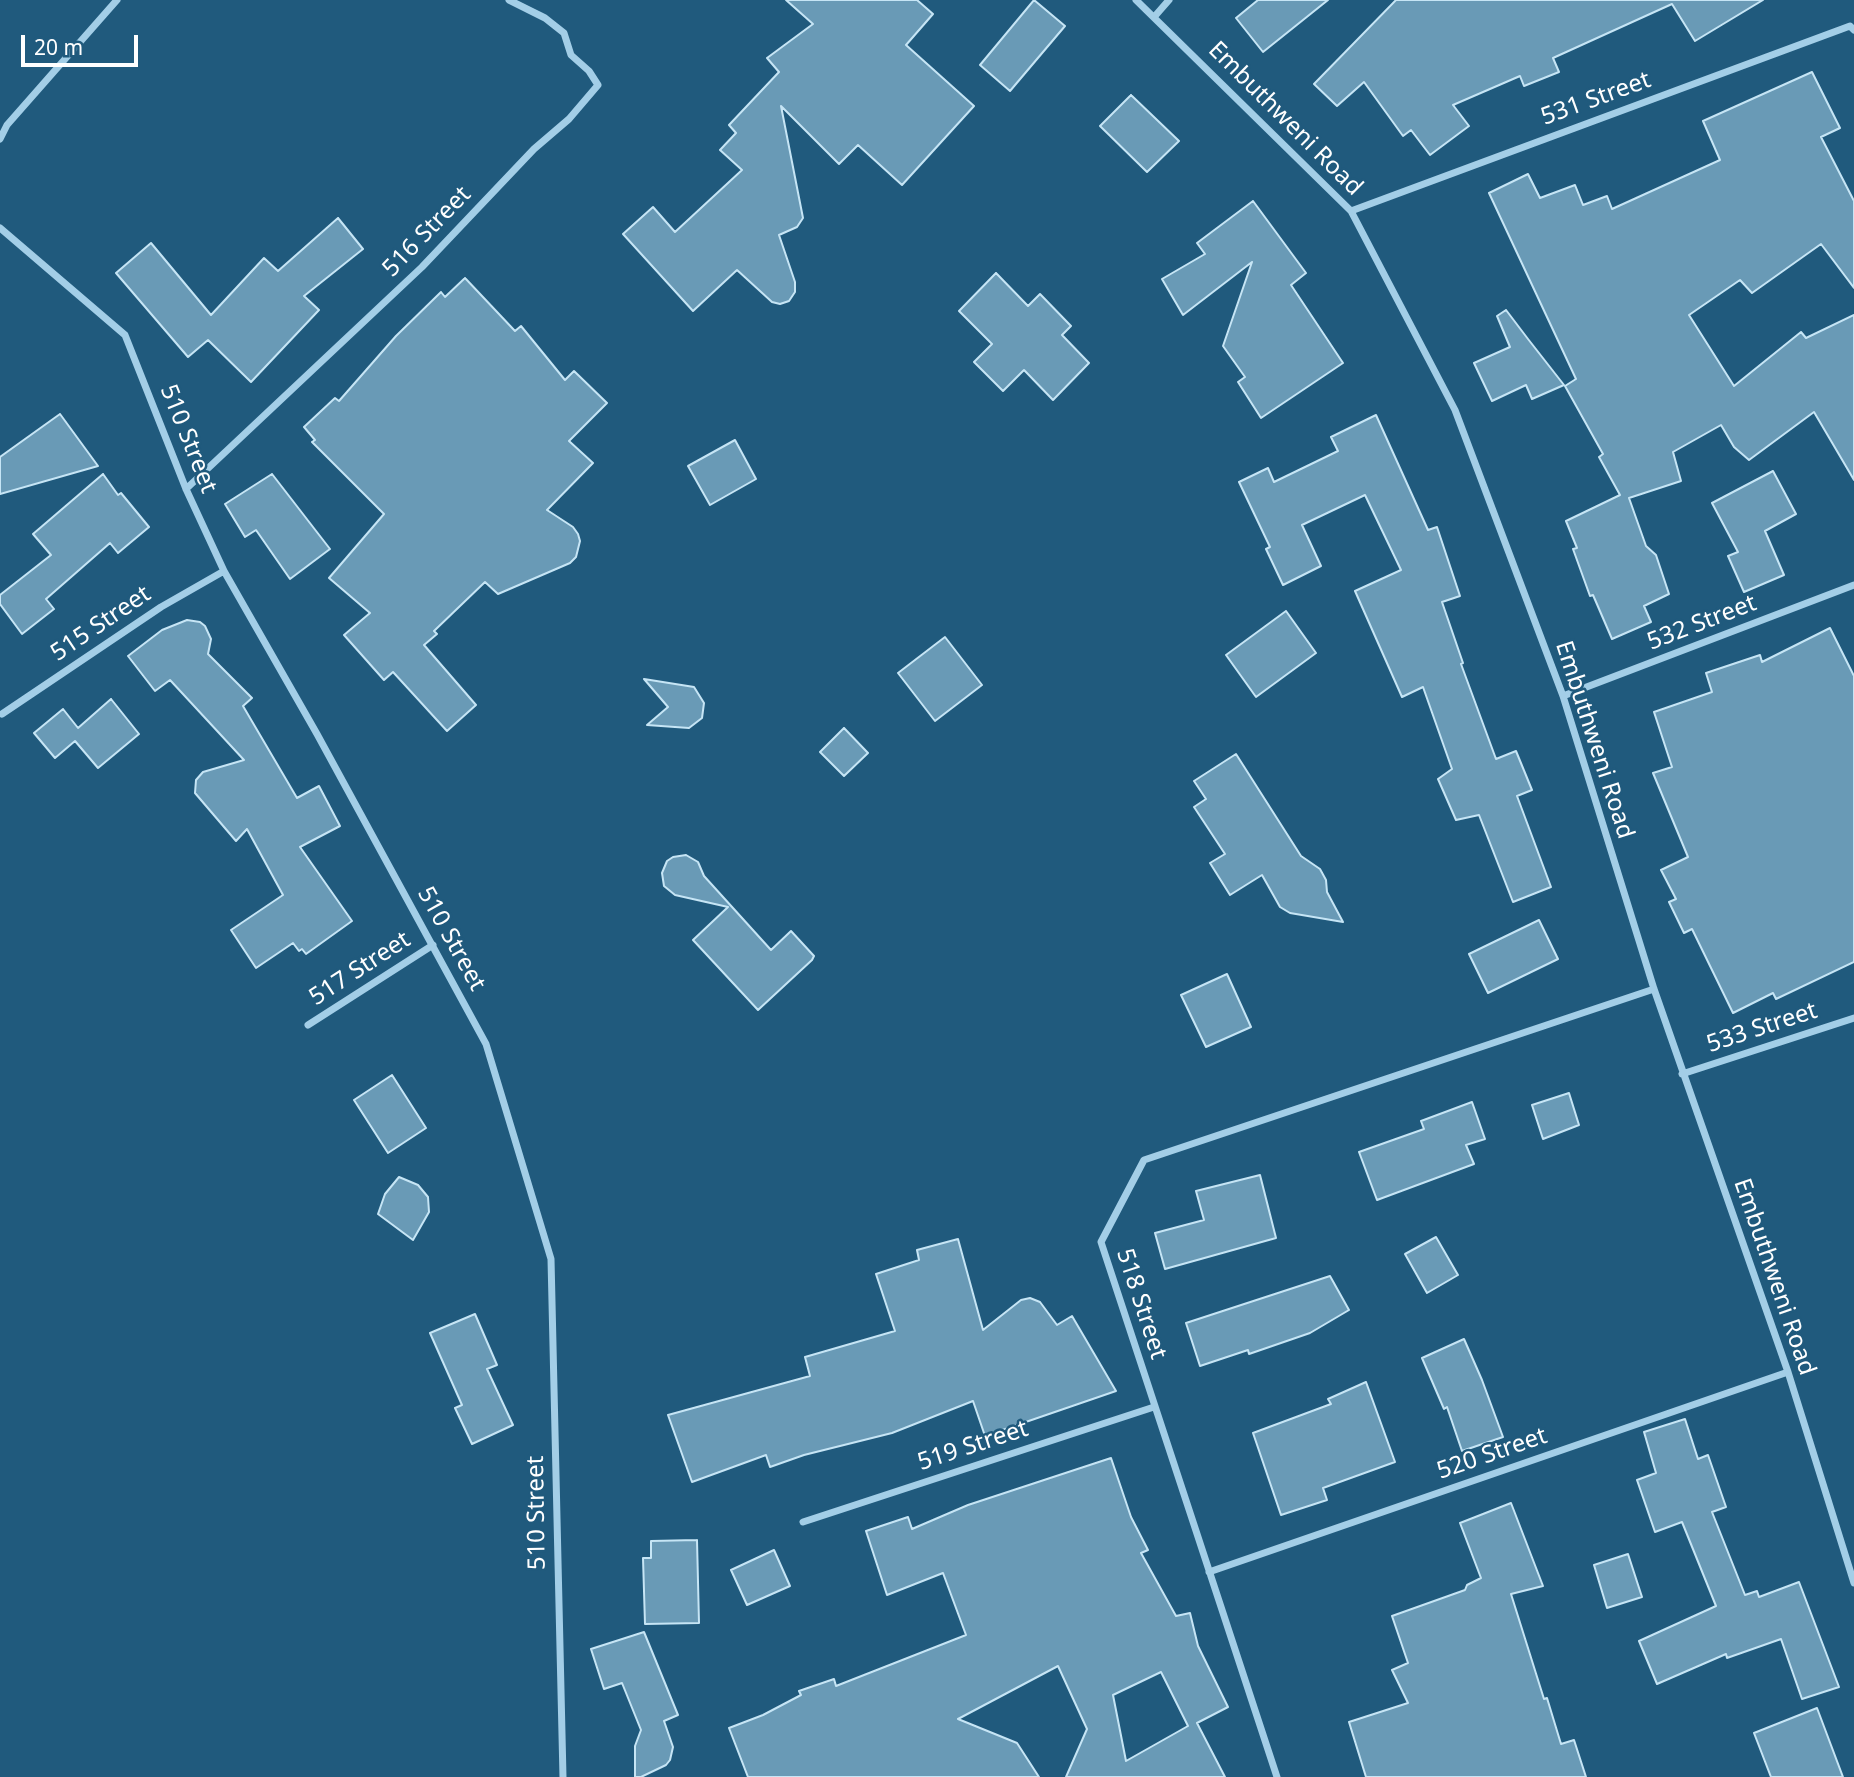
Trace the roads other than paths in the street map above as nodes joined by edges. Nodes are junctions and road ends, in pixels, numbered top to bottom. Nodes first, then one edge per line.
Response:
1 (117, 0) edge
2 (509, 0) edge
3 (1136, 0) edge
4 (1169, 0) edge
5 (1155, 16) junction
6 (1854, 30) edge
7 (0, 139) edge
8 (1351, 211) junction
9 (0, 228) edge
10 (186, 489) junction
11 (224, 571) junction
12 (1854, 585) edge
13 (1563, 696) junction
14 (2, 714) dead end
15 (432, 945) junction
16 (1654, 989) junction
17 (1854, 1018) edge
18 (308, 1025) dead end
19 (1682, 1074) junction
20 (1788, 1373) junction
21 (1154, 1407) junction
22 (803, 1522) dead end
23 (1851, 1561) edge
24 (1209, 1573) junction
25 (1854, 1583) edge
26 (563, 1777) edge
27 (1277, 1777) edge

1 - 7 street
2 - 10 street, 516 Street
3 - 5 street, Embuthweni Road
4 - 5 street
5 - 8 street, Embuthweni Road
6 - 8 street, 531 Street
8 - 13 street, Embuthweni Road
9 - 10 street, 510 Street
10 - 11 street, 510 Street
11 - 14 street, 515 Street
11 - 15 street, 510 Street
12 - 13 street, 532 Street
13 - 16 street, Embuthweni Road
15 - 18 street, 517 Street
15 - 26 street, 510 Street
16 - 19 street, Embuthweni Road
16 - 21 street, 518 Street
17 - 19 street, 533 Street
19 - 20 street, Embuthweni Road
20 - 23 street, Embuthweni Road
20 - 24 street, 520 Street
21 - 22 street, 519 Street
21 - 24 street, 518 Street
23 - 25 street, Embuthweni Road
24 - 27 street, 518 Street

